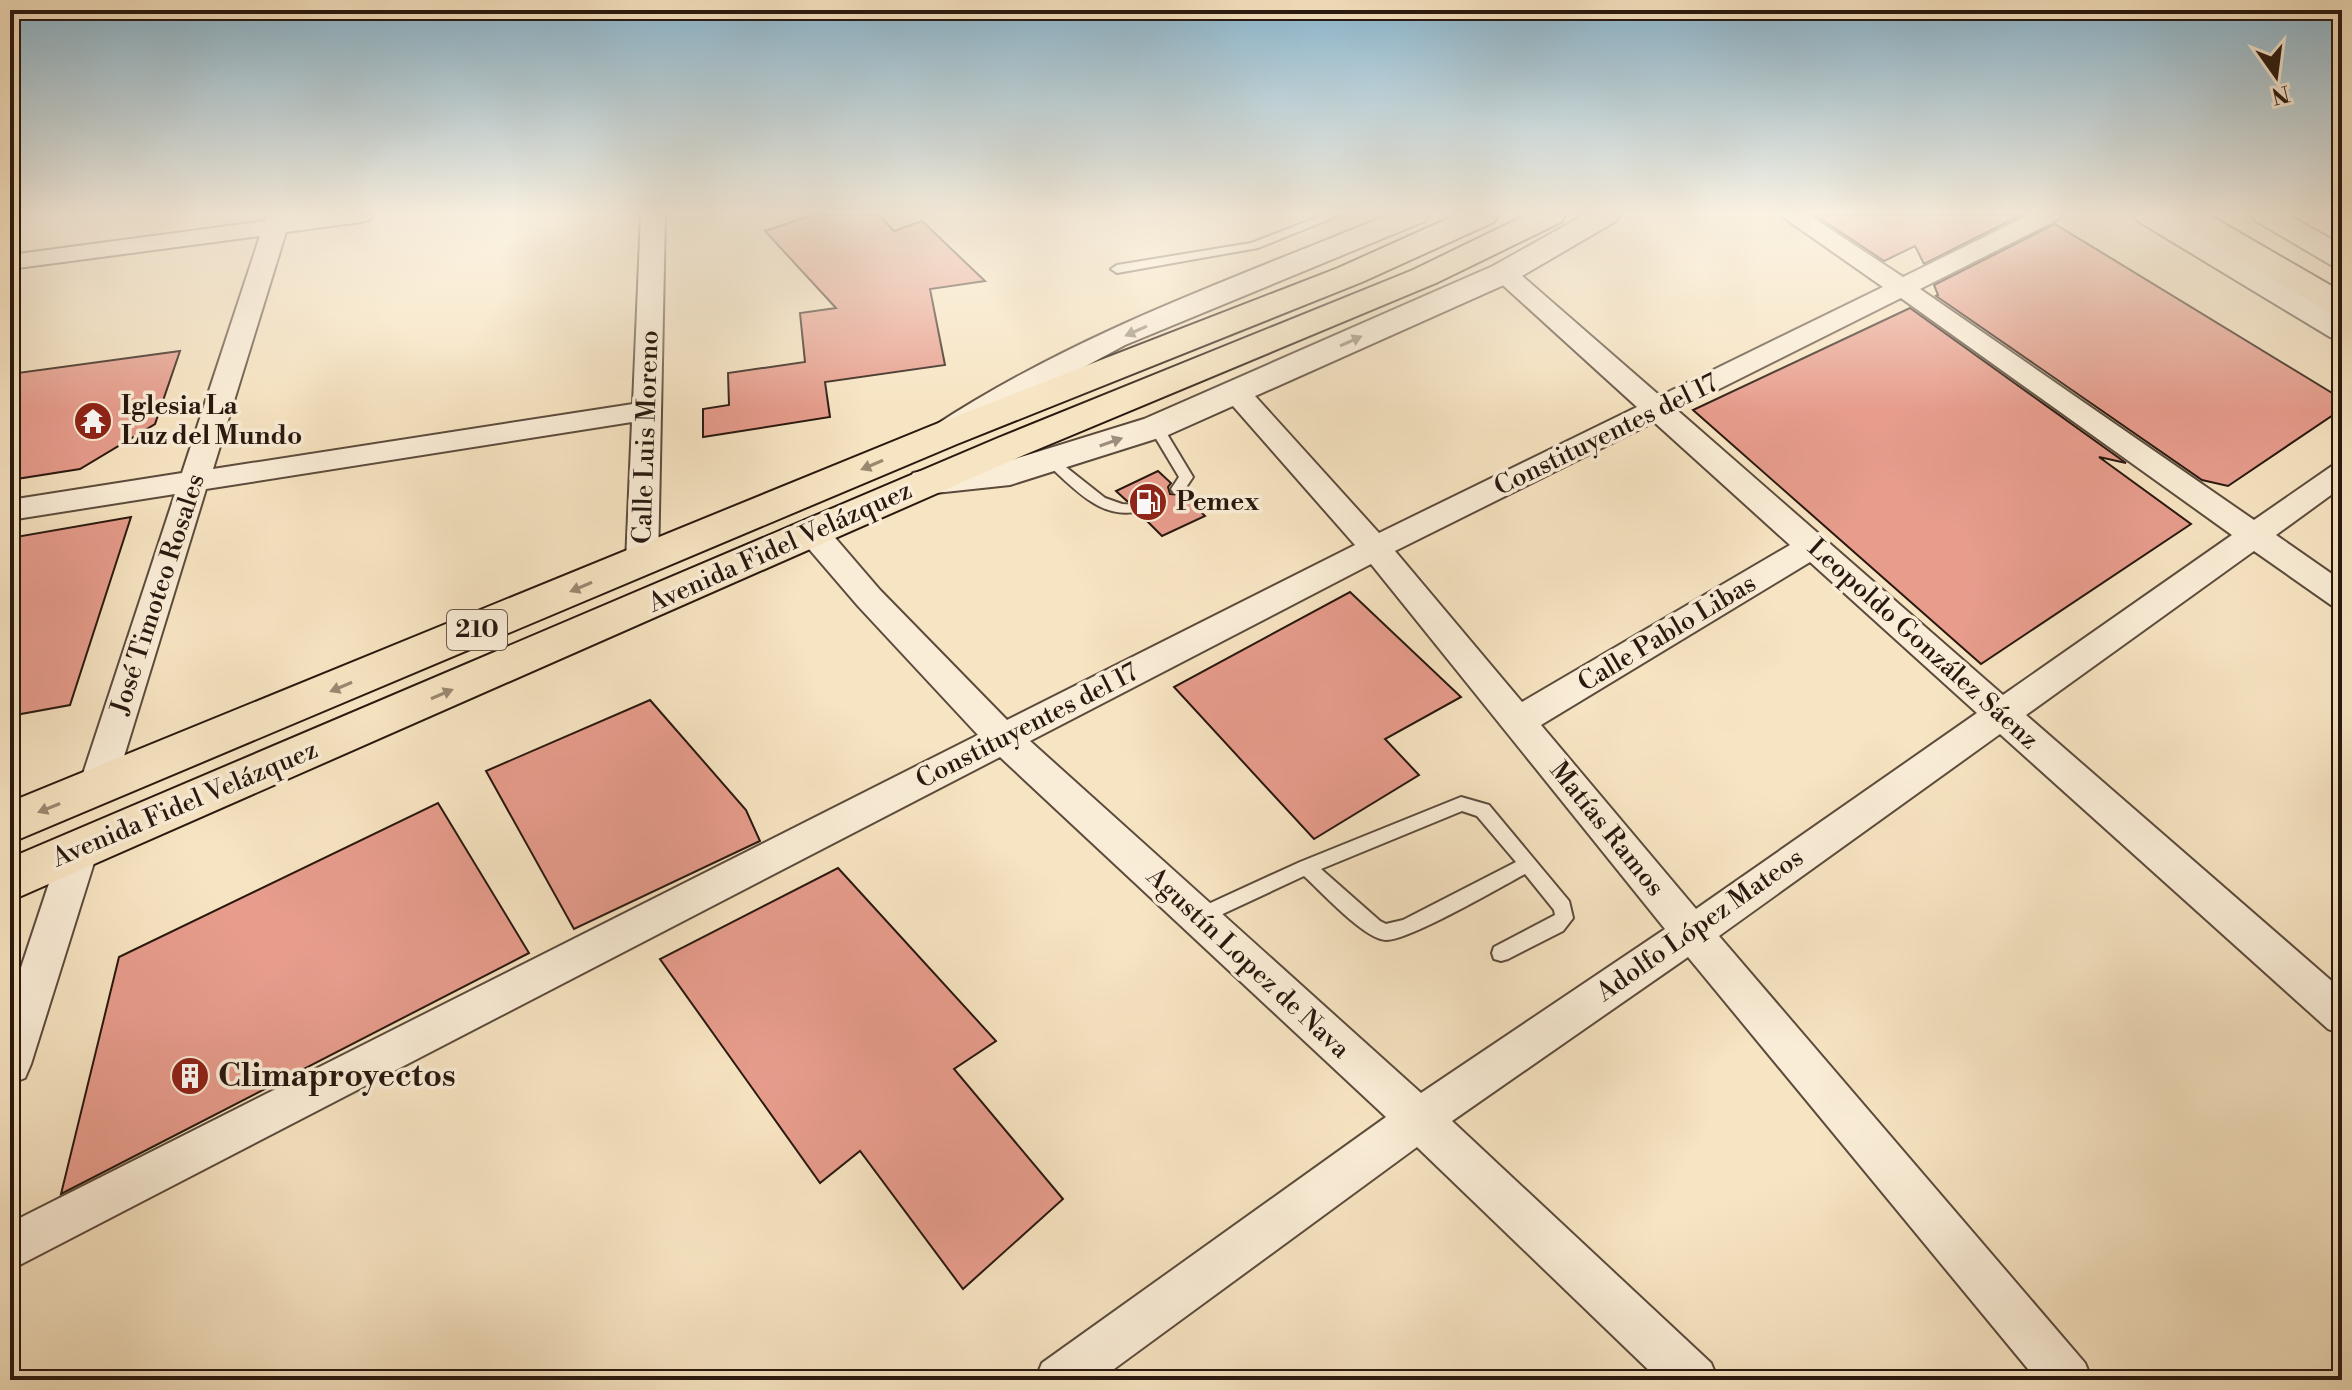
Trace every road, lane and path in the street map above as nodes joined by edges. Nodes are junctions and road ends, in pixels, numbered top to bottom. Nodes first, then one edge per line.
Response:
1 (258, 280) edge
2 (651, 280) edge
3 (1257, 280) edge
4 (1337, 280) edge
5 (1421, 280) edge
6 (1486, 280) edge
7 (1512, 280) edge
8 (1890, 280) edge
9 (1922, 280) edge
10 (2257, 280) edge
11 (2297, 280) edge
12 (1904, 289) junction
13 (2342, 306) edge
14 (2342, 330) edge
15 (1224, 377) junction
16 (1659, 408) junction
17 (648, 411) junction
18 (1156, 427) junction
19 (944, 435) junction
20 (1052, 461) junction
21 (2342, 473) edge
22 (194, 480) junction
23 (926, 482) junction
24 (1178, 489) dead end
25 (1134, 508) dead end
26 (10, 510) edge
27 (814, 534) junction
28 (2253, 535) junction
29 (1814, 545) junction
30 (1375, 548) junction
31 (642, 562) junction
32 (2342, 597) edge
33 (1999, 713) junction
34 (1519, 721) junction
35 (1003, 738) junction
36 (96, 789) junction
37 (10, 823) edge
38 (79, 850) junction
39 (1529, 864) junction
40 (1306, 867) junction
41 (10, 880) edge
42 (1198, 917) junction
43 (1692, 933) junction
44 (1501, 953) dead end
45 (2342, 1016) edge
46 (10, 1064) edge
47 (1419, 1119) junction
48 (10, 1247) edge
49 (1059, 1380) edge
50 (1694, 1380) edge
51 (2068, 1380) edge

1 - 22 street, José Timoteo Rosales
2 - 17 street, Calle Luis Moreno
3 -> 19 street
4 - 19 main road, Avenida Fidel Velázquez / 210
5 - 15 main road, Avenida Fidel Velázquez
15 -> 6 street
7 - 16 street, Leopoldo González Sáenz
8 - 12 street
9 - 12 street, Constituyentes del 17
10 - 14 street
11 - 13 main road
12 - 16 street, Constituyentes del 17
12 - 28 street
15 - 18 street
15 - 23 main road, Avenida Fidel Velázquez / 210
15 - 30 street, Matías Ramos
16 - 29 street, Leopoldo González Sáenz
16 - 30 street, Constituyentes del 17
17 - 22 street
17 - 31 street, Calle Luis Moreno
20 -> 18 street
18 - 24 lane
19 -> 31 main road, Avenida Fidel Velázquez / 210
20 - 23 street
20 - 25 lane
21 - 28 street, Adolfo López Mateos
22 - 26 street
22 - 36 street, José Timoteo Rosales
23 - 27 main road, Avenida Fidel Velázquez / 210
27 - 35 street, Agustín Lopez de Nava
38 -> 27 main road, Avenida Fidel Velázquez / 210
28 - 32 street
28 - 33 street, Adolfo López Mateos
29 - 33 street, Leopoldo González Sáenz
29 - 34 street, Calle Pablo Libas
30 - 34 street, Matías Ramos
30 - 35 street, Constituyentes del 17
31 -> 36 main road, Avenida Fidel Velázquez / 210
33 - 43 street, Adolfo López Mateos
33 - 45 street, Leopoldo González Sáenz
34 - 43 street, Matías Ramos
35 - 42 street, Agustín Lopez de Nava
35 - 48 street, Constituyentes del 17
36 -> 37 main road, Avenida Fidel Velázquez / 210
38 - 41 main road, Avenida Fidel Velázquez / 210
38 - 46 street
39 - 40 lane
39 - 40 lane
39 - 44 lane
40 - 42 lane
42 - 47 street, Agustín Lopez de Nava
43 - 47 street, Adolfo López Mateos
43 - 51 street, Matías Ramos
47 - 49 street, Adolfo López Mateos
47 - 50 street, Agustín Lopez de Nava

